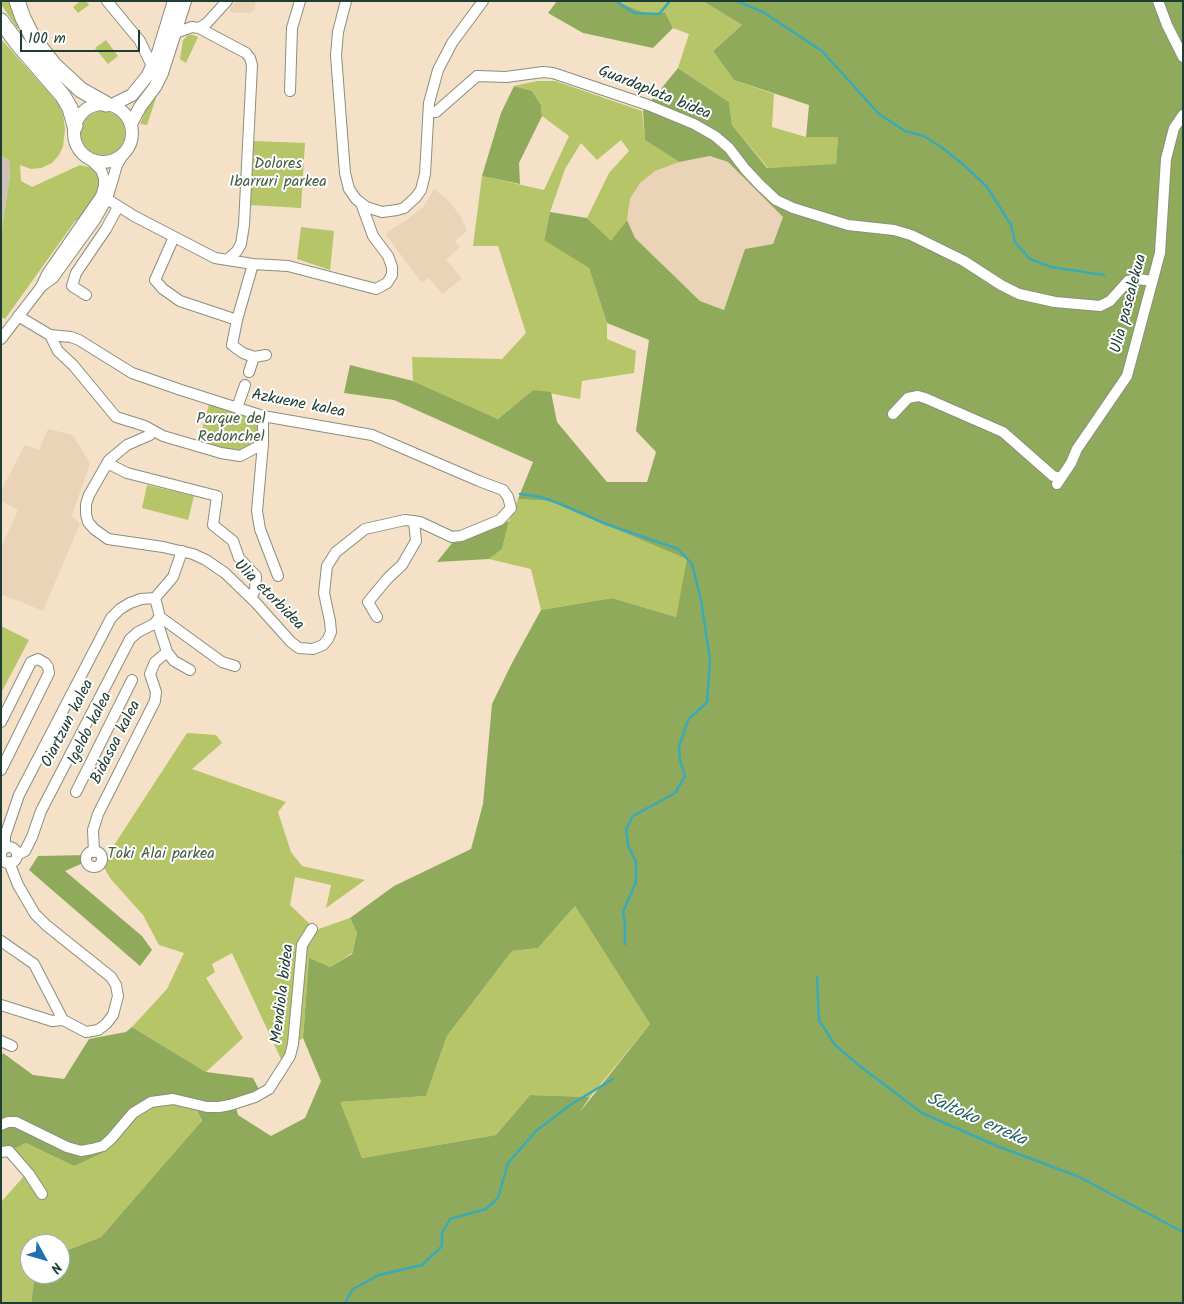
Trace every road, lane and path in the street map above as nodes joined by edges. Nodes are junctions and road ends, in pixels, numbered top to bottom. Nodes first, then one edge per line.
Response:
1 (17, 1) edge
2 (107, 1) edge
3 (174, 1) edge
4 (185, 1) edge
5 (227, 1) edge
6 (300, 1) edge
7 (483, 1) edge
8 (1158, 1) edge
9 (345, 2) edge
10 (1, 21) edge
11 (199, 28) junction
12 (175, 33) junction
13 (1183, 57) edge
14 (152, 66) junction
15 (290, 91) dead end
16 (109, 105) junction
17 (429, 112) junction
18 (1183, 115) edge
19 (131, 124) junction
20 (75, 126) junction
21 (124, 153) junction
22 (91, 160) junction
23 (107, 199) junction
24 (360, 203) junction
25 (118, 207) junction
26 (174, 237) junction
27 (227, 260) junction
28 (253, 264) junction
29 (1152, 281) junction
30 (41, 287) junction
31 (86, 295) dead end
32 (18, 316) junction
33 (237, 320) junction
34 (50, 335) junction
35 (71, 337) junction
36 (1, 339) edge
37 (58, 351) junction
38 (266, 355) dead end
39 (254, 356) junction
40 (249, 372) dead end
41 (245, 385) dead end
42 (237, 408) junction
43 (893, 414) dead end
44 (263, 416) junction
45 (152, 430) junction
46 (263, 444) junction
47 (107, 463) junction
48 (511, 508) joint
49 (414, 521) junction
50 (182, 551) junction
51 (278, 576) dead end
52 (155, 598) junction
53 (251, 598) junction
54 (377, 616) dead end
55 (158, 619) junction
56 (166, 652) junction
57 (235, 666) dead end
58 (190, 670) dead end
59 (132, 680) dead end
60 (1, 722) edge
61 (1, 770) edge
62 (76, 792) dead end
63 (2, 852) edge
64 (94, 852) dead end
65 (14, 859) junction
66 (312, 929) dead end
67 (1, 941) edge
68 (1, 1005) edge
69 (63, 1020) junction
70 (1, 1041) edge
71 (12, 1046) dead end
72 (1, 1125) edge
73 (1, 1152) edge
74 (42, 1194) dead end

1 - 16 highway
2 - 14 street
3 - 14 main road
4 - 12 main road
5 - 11 street
6 - 15 street
7 - 17 street
8 - 13 street
9 - 24 street
10 - 20 highway
11 - 12 street
11 - 27 street
12 - 19 main road
14 - 16 main road
16 - 19 main road
16 - 20 main road
17 - 24 street
17 - 29 street, Guardaplata bidea
18 - 29 street, Ulia pasealekua
19 - 21 main road
20 - 22 main road
21 - 22 main road
21 - 23 street
22 - 30 street
23 - 25 street
23 - 30 street
24 - 28 street
25 - 26 street
25 - 31 street
26 - 27 street
26 - 33 street
27 - 28 street
28 - 33 street
29 - 43 street, Ulia pasealekua
30 - 32 street
32 - 34 street
32 - 36 street
33 - 39 street
34 - 35 street, Azkuene kalea
34 - 37 street
35 - 37 street
35 - 42 street, Azkuene kalea
37 - 45 street
38 - 39 street
39 - 40 street
41 - 42 street
42 - 44 street, Azkuene kalea
44 - 46 street
44 - 48 street, Azkuene kalea
45 - 46 street
45 - 47 street, Ulia etorbidea
46 - 51 street
47 - 50 street, Ulia etorbidea
47 - 53 street
48 - 49 street, Ulia etorbidea
49 - 53 street, Ulia etorbidea
49 - 54 street
50 - 52 street
50 - 53 street, Ulia etorbidea
52 - 55 street
52 - 63 street
55 - 56 street
55 - 57 street
55 - 65 street, Oiartzun kalea
56 - 58 street
56 - 64 street, Bidasoa kalea
59 - 62 street, Igeldo kalea
60 - 61 street
63 - 65 street
65 - 69 street
66 - 72 street, Mendiola bidea
67 - 69 street
68 - 69 street
70 - 71 street
73 - 74 street

